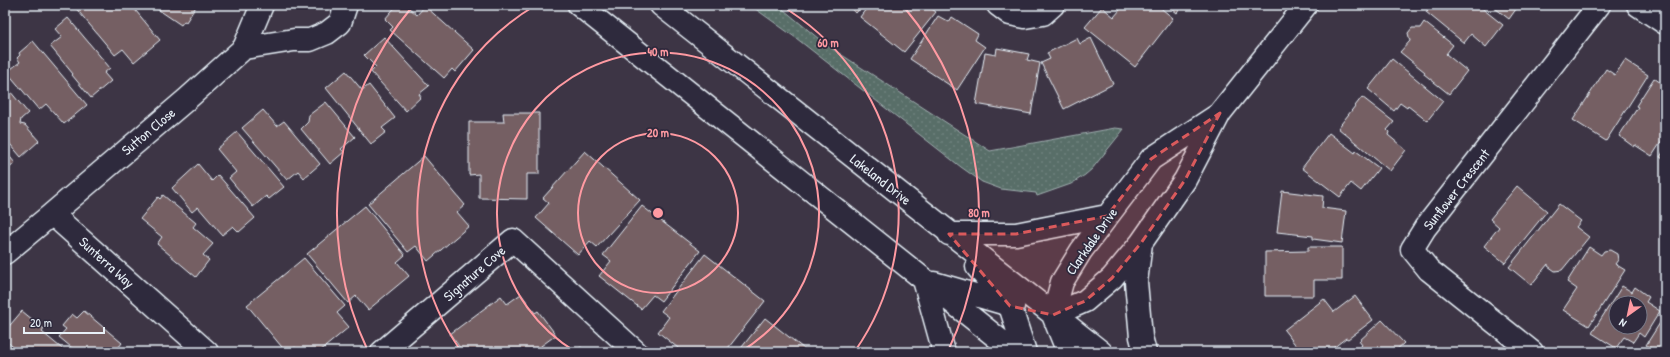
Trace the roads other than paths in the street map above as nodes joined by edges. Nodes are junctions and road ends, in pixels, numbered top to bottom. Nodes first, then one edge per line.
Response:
1 (262, 5) edge
2 (346, 5) edge
3 (579, 5) edge
4 (661, 5) edge
5 (998, 5) edge
6 (1053, 5) edge
7 (1306, 5) edge
8 (1599, 5) edge
9 (1638, 5) edge
10 (1665, 23) edge
11 (244, 48) junction
12 (1220, 113) junction
13 (52, 214) junction
14 (1107, 216) junction
15 (950, 234) junction
16 (1141, 244) junction
17 (5, 253) edge
18 (924, 280) junction
19 (1010, 306) junction
20 (1053, 315) junction
21 (207, 352) edge
22 (382, 352) edge
23 (636, 352) edge
24 (944, 352) edge
25 (1015, 352) edge
26 (1025, 352) edge
27 (1068, 352) edge
28 (1101, 352) edge
29 (1144, 352) edge
30 (1532, 352) edge

1 - 11 street, Sutton Close
2 - 11 street
3 - 18 street
4 - 15 street, Lakeland Drive
5 - 6 street
7 - 12 street, Clarkdale Drive
8 - 30 street, Sunflower Crescent
9 - 10 street
11 - 13 street, Sutton Close
12 - 14 street, Clarkdale Drive
12 - 16 street, Clarkdale Drive
13 - 17 street
13 - 21 street, Sunterra Way
14 - 15 street
14 - 20 street, Clarkdale Drive
15 - 19 street
15 - 20 street, Lakeland Drive
16 - 20 street, Clarkdale Drive
16 - 29 street
18 - 19 street
18 - 24 street
18 - 25 street
19 - 20 street
19 - 26 street
20 - 27 street
20 - 28 street, Lakeland Drive
22 - 23 street, Signature Cove

